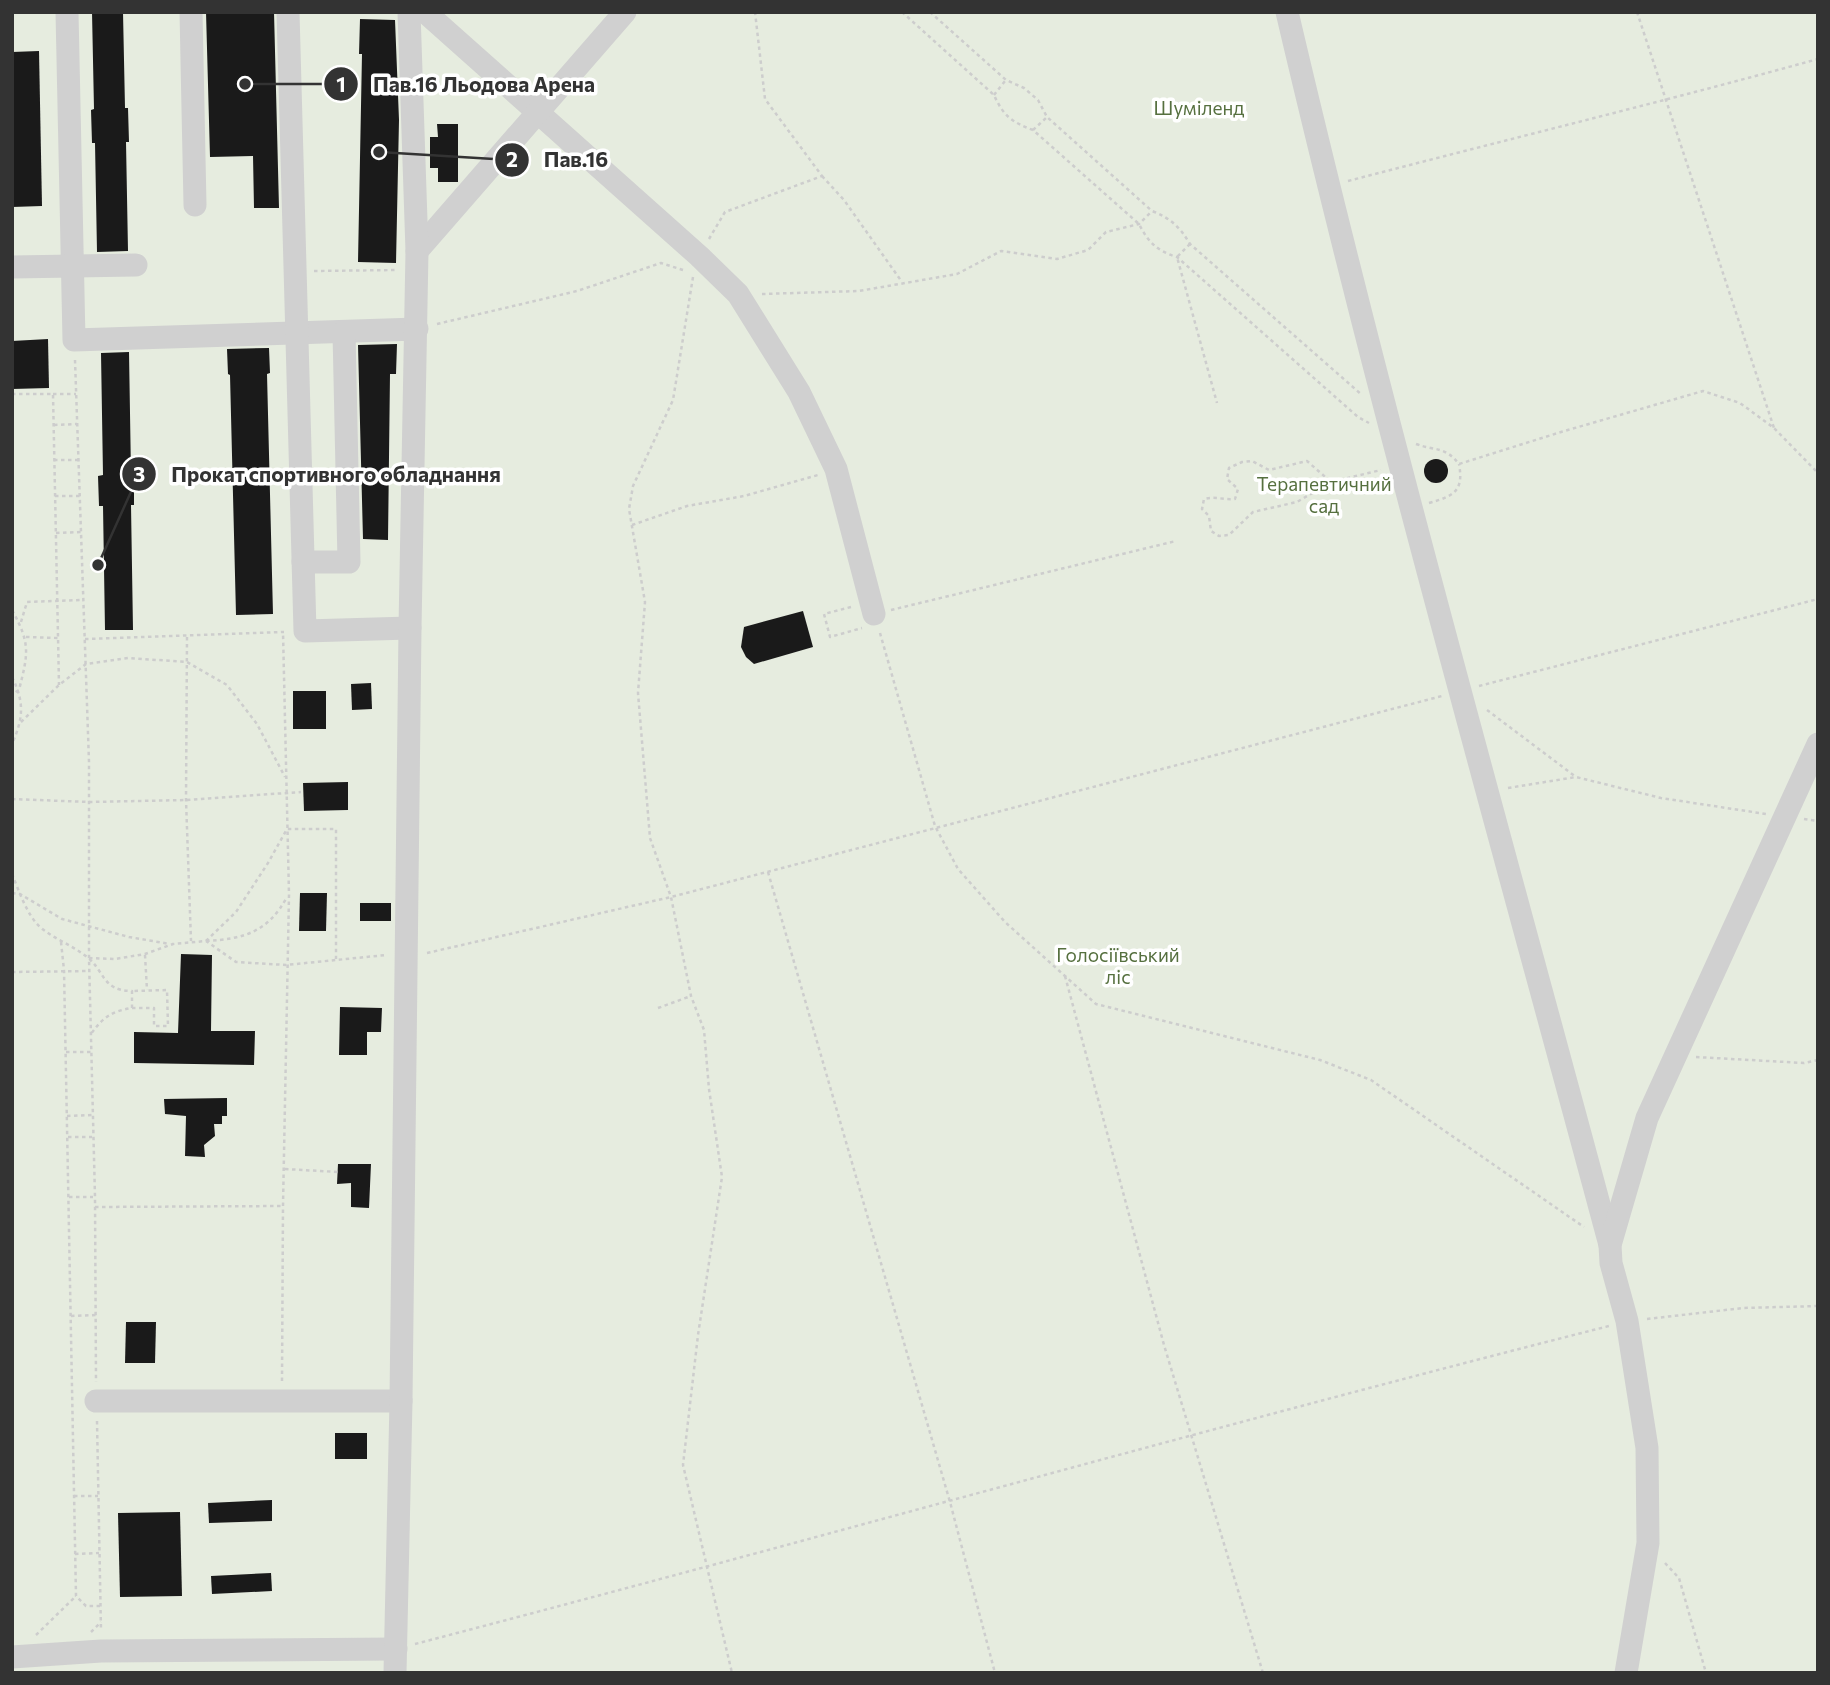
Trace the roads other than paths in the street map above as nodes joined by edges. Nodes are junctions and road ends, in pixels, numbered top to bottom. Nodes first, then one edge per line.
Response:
1 (68, 12) edge
2 (191, 12) edge
3 (288, 12) edge
4 (409, 12) edge
5 (425, 12) edge
6 (625, 12) edge
7 (1287, 12) edge
8 (538, 113) junction
9 (195, 205) dead end
10 (416, 260) junction
11 (136, 265) dead end
12 (73, 266) junction
13 (12, 267) edge
14 (417, 329) junction
15 (344, 332) junction
16 (296, 334) junction
17 (303, 562) junction
18 (874, 613) road end
19 (410, 628) junction
20 (1818, 744) edge
21 (1610, 1245) junction
22 (96, 1401) road end
23 (401, 1401) junction
24 (396, 1649) junction
25 (12, 1657) edge
26 (395, 1673) edge
27 (1626, 1673) edge

1 - 12 street
2 - 9 street
3 - 16 street
4 - 10 street
5 - 8 street
6 - 8 street
7 - 21 street
8 - 10 street
8 - 18 street
10 - 14 street
11 - 12 street
12 - 13 street
12 - 16 street
14 - 15 street
14 - 19 street
15 - 16 street
15 - 17 street
16 - 17 street
17 - 19 street
19 - 23 street
20 - 21 street
21 - 27 street
22 - 23 street
23 - 24 street
24 - 25 street
24 - 26 street

